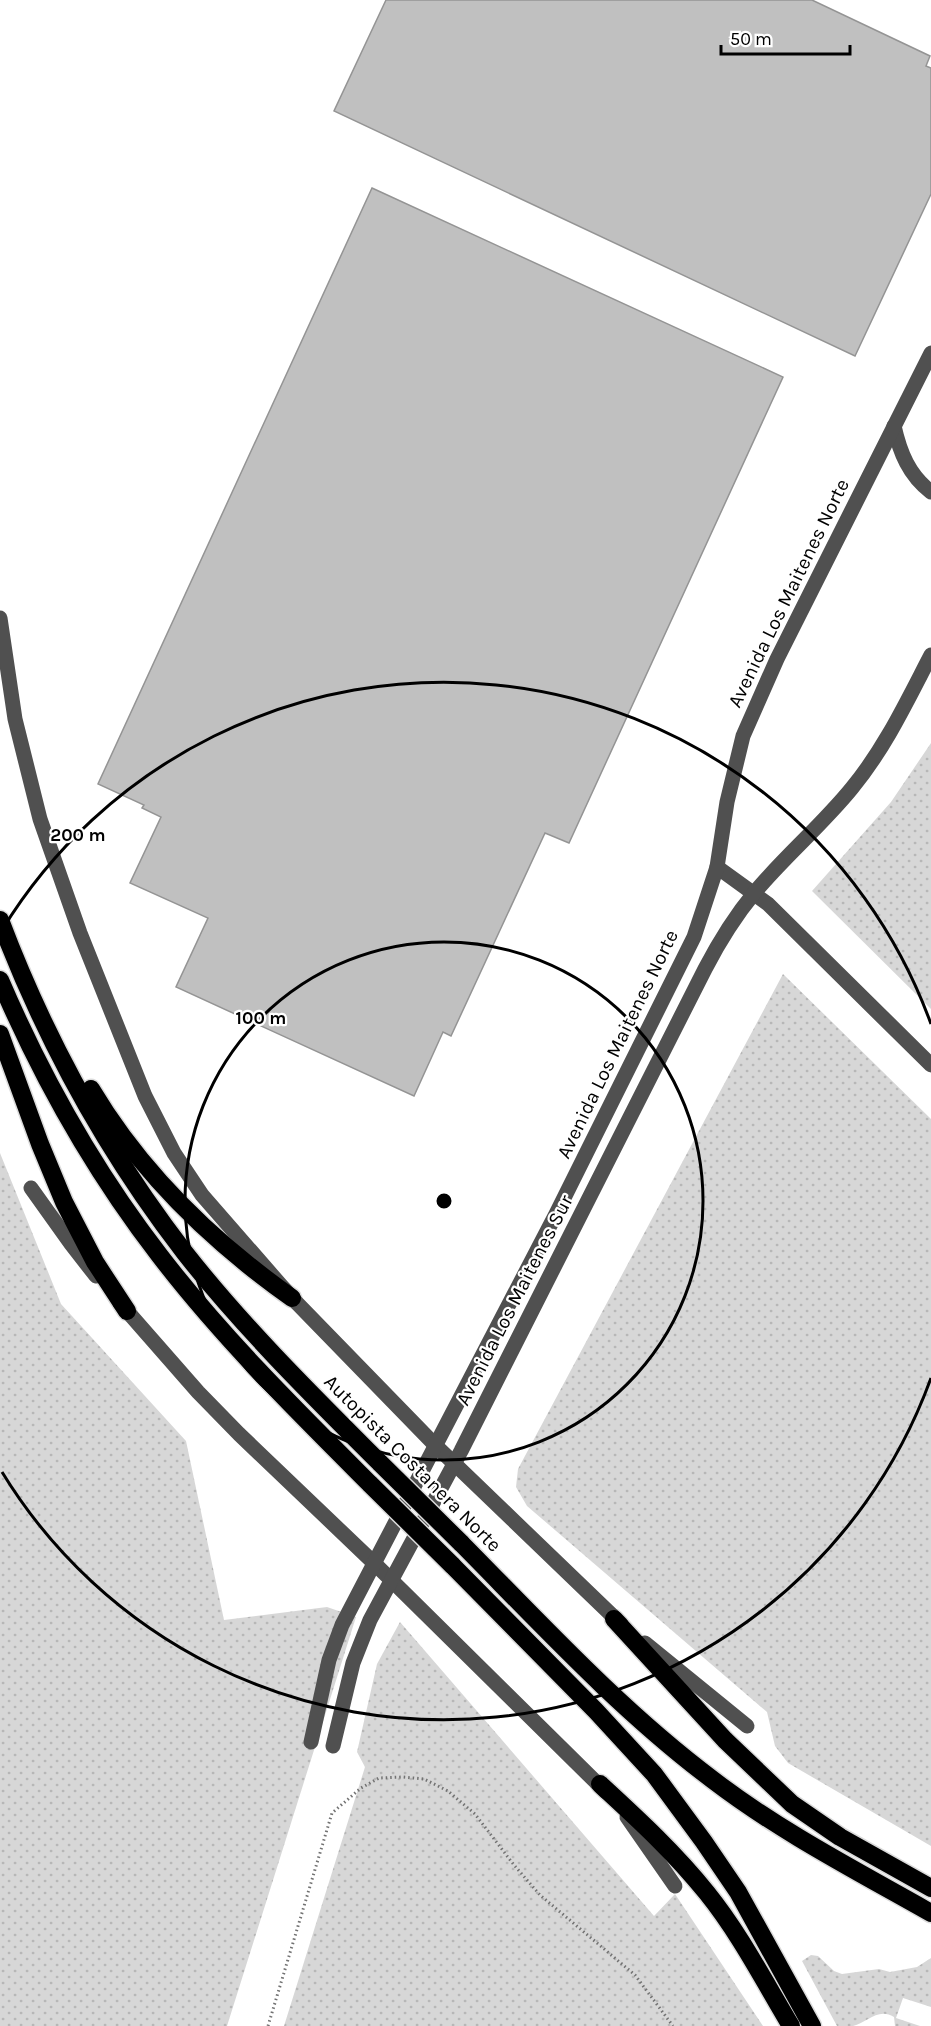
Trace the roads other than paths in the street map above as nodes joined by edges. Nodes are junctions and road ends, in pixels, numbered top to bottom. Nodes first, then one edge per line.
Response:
1 (931, 353) edge
2 (894, 426) junction
3 (931, 492) edge
4 (0, 618) edge
5 (931, 655) edge
6 (717, 867) junction
7 (755, 893) junction
8 (0, 920) edge
9 (22, 977) junction
10 (0, 980) edge
11 (0, 1034) edge
12 (931, 1065) edge
13 (31, 1188) dead end
14 (556, 1214) junction
15 (576, 1225) junction
16 (292, 1298) junction
17 (127, 1311) junction
18 (436, 1446) junction
19 (454, 1464) junction
20 (375, 1564) junction
21 (391, 1580) junction
22 (614, 1618) junction
23 (747, 1726) dead end
24 (311, 1742) dead end
25 (333, 1746) dead end
26 (600, 1784) junction
27 (675, 1886) dead end
28 (931, 1888) edge
29 (931, 1913) edge
30 (791, 2026) edge
31 (812, 2026) edge

1 - 2 street, Avenida Los Maitenes Norte
2 - 3 street
2 - 6 street, Avenida Los Maitenes Norte
4 - 16 street
5 - 7 street, Avenida Los Maitenes Sur
6 - 7 street
6 - 14 street, Avenida Los Maitenes Norte
7 - 12 street
7 - 15 street, Avenida Los Maitenes Sur
8 - 9 highway, Autopista Costanera Norte
9 - 16 highway
9 - 29 highway, Autopista Costanera Norte, bridge
10 - 31 highway, bridge
11 - 17 highway
13 - 17 street
14 - 15 street
14 - 18 street, Avenida Los Maitenes Norte
15 - 19 street, Avenida Los Maitenes Sur
16 - 18 street
17 - 20 street
18 - 19 street
18 - 20 street, Avenida Los Maitenes Norte
19 - 21 street, Avenida Los Maitenes Sur
19 - 22 street
20 - 21 street
20 - 24 street, Avenida Los Maitenes Norte
21 - 25 street, Avenida Los Maitenes Sur
21 - 26 street
22 - 23 street
22 - 28 highway
26 - 27 street
26 - 30 highway

